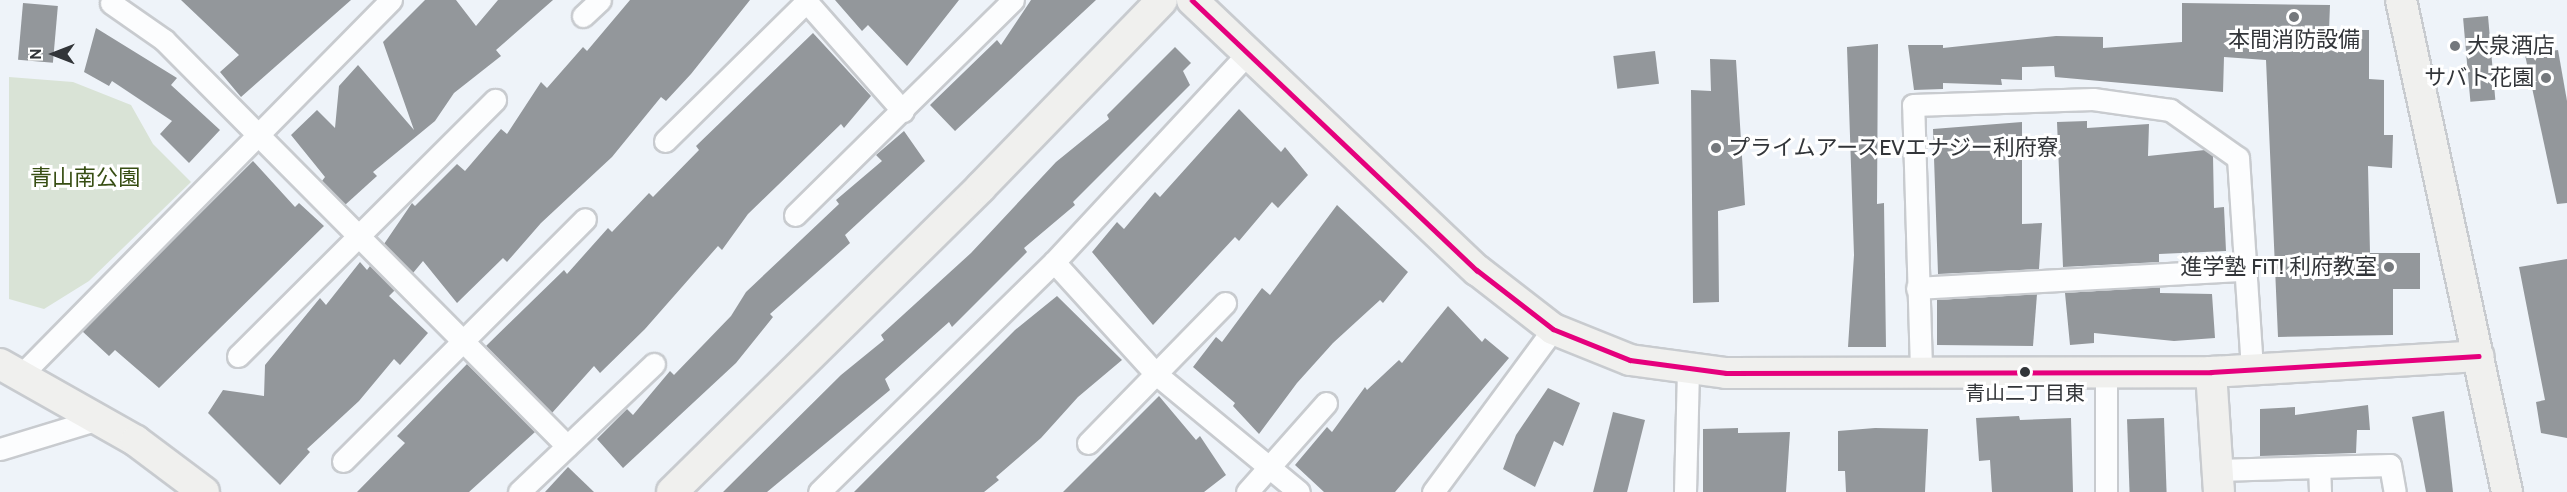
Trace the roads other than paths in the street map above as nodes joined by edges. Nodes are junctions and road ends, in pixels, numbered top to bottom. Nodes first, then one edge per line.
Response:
1 (391, 0) edge
2 (600, 0) edge
3 (806, 0) edge
4 (1013, 0) edge
5 (1162, 0) edge
6 (1192, 0) edge
7 (2401, 0) edge
8 (111, 3) dead end
9 (583, 16) dead end
10 (1248, 53) junction
11 (495, 100) dead end
12 (903, 111) junction
13 (260, 134) junction
14 (665, 141) dead end
15 (795, 215) dead end
16 (585, 219) dead end
17 (358, 237) junction
18 (1054, 262) junction
19 (2243, 270) junction
20 (1917, 288) junction
21 (1225, 303) dead end
22 (1553, 329) junction
23 (465, 341) junction
24 (238, 356) dead end
25 (2480, 356) junction
26 (654, 364) dead end
27 (2252, 367) junction
28 (11, 369) edge
29 (1921, 369) junction
30 (1688, 370) junction
31 (2106, 370) junction
32 (2211, 372) junction
33 (1156, 374) junction
34 (1326, 403) dead end
35 (99, 419) junction
36 (1088, 443) dead end
37 (567, 446) junction
38 (0, 449) edge
39 (343, 460) dead end
40 (2319, 466) junction
41 (1269, 470) junction
42 (2218, 481) edge
43 (204, 492) edge
44 (519, 492) edge
45 (672, 492) edge
46 (819, 492) edge
47 (1247, 492) edge
48 (1299, 492) edge
49 (1433, 492) edge
50 (1685, 492) edge
51 (2106, 492) edge
52 (2320, 492) edge
53 (2395, 492) edge
54 (2507, 492) edge

1 - 13 street
2 - 9 street
3 - 12 street
3 - 14 street
4 - 12 street
5 - 45 street
6 - 10 street
7 - 25 street
8 - 13 street
10 - 18 street
10 - 22 street
11 - 17 street
12 - 15 street
13 - 17 street
13 - 28 street
16 - 23 street
17 - 23 street
17 - 24 street
18 - 33 street
18 - 46 street
19 - 20 street
19 - 20 street
19 - 27 street
20 - 29 street
21 - 33 street
22 - 30 street
22 - 49 street
23 - 37 street
23 - 39 street
25 - 27 street
25 - 54 street
26 - 37 street
27 - 32 street
28 - 35 street
29 - 30 street
29 - 31 street
30 - 50 street
31 - 32 street
31 - 51 street
32 - 42 street
33 - 36 street
33 - 41 street
34 - 41 street
35 - 38 street
35 - 43 street
37 - 44 street
40 - 42 street
40 - 52 street
40 - 53 street
41 - 47 street
41 - 48 street

